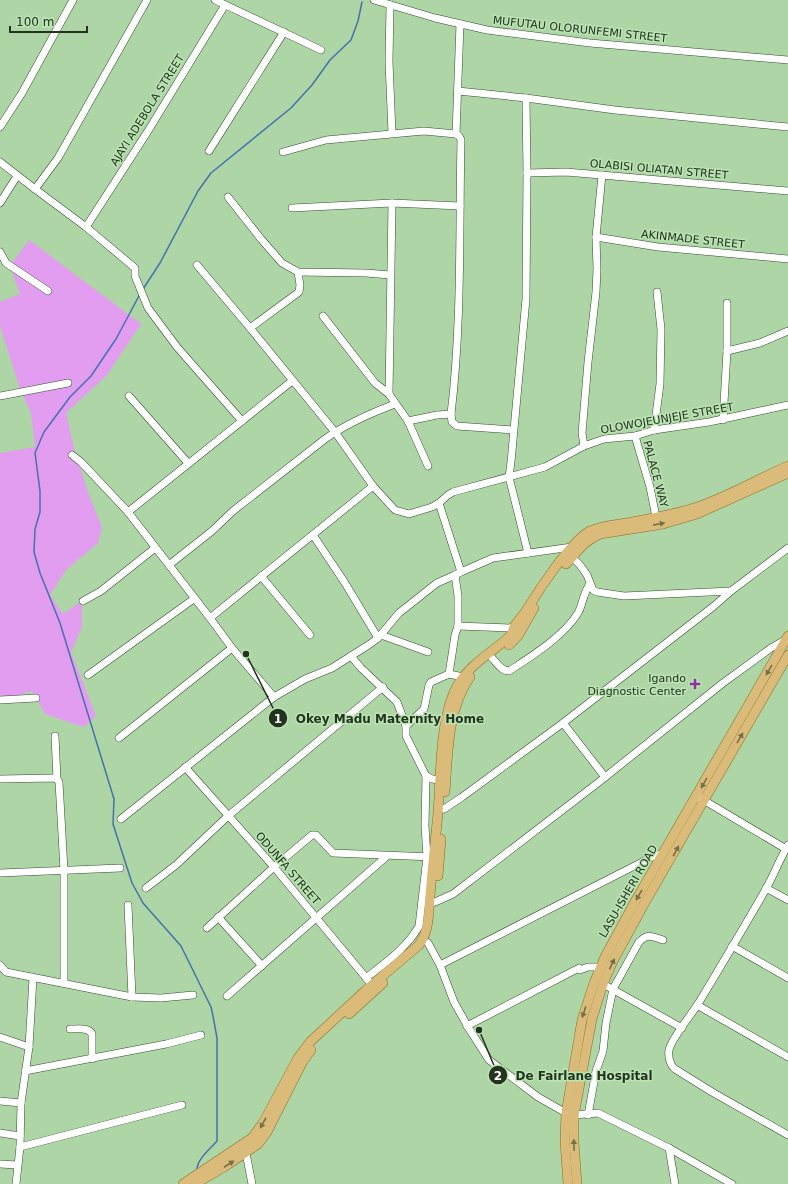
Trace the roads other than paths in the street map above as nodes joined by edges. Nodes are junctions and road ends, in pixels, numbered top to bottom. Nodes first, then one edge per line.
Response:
1 (73, 0) edge
2 (147, 0) edge
3 (215, 0) edge
4 (374, 0) edge
5 (225, 4) junction
6 (390, 5) junction
7 (460, 24) junction
8 (284, 32) junction
9 (321, 50) dead end
10 (788, 60) edge
11 (458, 91) junction
12 (526, 98) junction
13 (0, 127) edge
14 (788, 127) edge
15 (392, 134) junction
16 (456, 134) junction
17 (208, 151) dead end
18 (283, 152) dead end
19 (0, 162) edge
20 (527, 173) junction
21 (602, 175) junction
22 (17, 176) junction
23 (35, 189) junction
24 (788, 191) edge
25 (228, 197) dead end
26 (392, 203) junction
27 (0, 204) edge
28 (460, 206) junction
29 (292, 208) dead end
30 (86, 227) junction
31 (596, 237) junction
32 (0, 252) edge
33 (788, 259) edge
34 (197, 265) dead end
35 (298, 272) junction
36 (390, 275) junction
37 (48, 291) dead end
38 (657, 292) dead end
39 (727, 303) dead end
40 (323, 316) dead end
41 (250, 328) junction
42 (787, 332) edge
43 (727, 351) junction
44 (292, 381) junction
45 (68, 383) dead end
46 (389, 394) junction
47 (0, 396) edge
48 (129, 396) dead end
49 (395, 404) junction
50 (788, 406) edge
51 (451, 414) junction
52 (723, 420) junction
53 (242, 421) junction
54 (408, 421) junction
55 (513, 430) junction
56 (654, 430) junction
57 (335, 432) junction
58 (635, 436) junction
59 (584, 446) junction
60 (72, 455) dead end
61 (188, 463) junction
62 (428, 466) dead end
63 (788, 466) edge
64 (788, 473) edge
65 (509, 477) junction
66 (373, 486) junction
67 (439, 503) junction
68 (128, 512) junction
69 (656, 517) junction
70 (313, 535) junction
71 (572, 547) junction
72 (155, 548) junction
73 (788, 548) edge
74 (528, 553) junction
75 (572, 557) junction
76 (169, 565) junction
77 (458, 573) junction
78 (261, 576) junction
79 (590, 584) junction
80 (731, 591) junction
81 (195, 598) junction
82 (83, 601) dead end
83 (210, 618) junction
84 (458, 626) junction
85 (513, 628) junction
86 (310, 635) dead end
87 (379, 636) junction
88 (787, 638) edge
89 (232, 648) junction
90 (428, 652) dead end
91 (788, 655) edge
92 (351, 656) junction
93 (492, 658) junction
94 (449, 674) junction
95 (88, 675) dead end
96 (464, 677) junction
97 (383, 687) junction
98 (274, 697) junction
99 (36, 698) dead end
100 (0, 700) edge
101 (563, 723) junction
102 (406, 726) junction
103 (55, 736) dead end
104 (119, 738) dead end
105 (185, 767) junction
106 (426, 776) junction
107 (605, 777) junction
108 (0, 779) edge
109 (57, 779) junction
110 (440, 780) junction
111 (700, 799) junction
112 (426, 804) junction
113 (441, 808) junction
114 (228, 816) junction
115 (121, 819) dead end
116 (787, 847) edge
117 (664, 853) junction
118 (387, 856) junction
119 (430, 857) junction
120 (274, 867) junction
121 (120, 868) dead end
122 (64, 870) junction
123 (0, 873) edge
124 (146, 888) dead end
125 (766, 888) junction
126 (788, 900) edge
127 (435, 902) junction
128 (128, 905) dead end
129 (218, 917) junction
130 (316, 917) junction
131 (207, 928) dead end
132 (663, 940) dead end
133 (428, 943) junction
134 (732, 946) junction
135 (0, 965) edge
136 (440, 965) junction
137 (262, 966) junction
138 (600, 967) junction
139 (33, 978) junction
140 (788, 978) edge
141 (64, 982) junction
142 (369, 982) junction
143 (603, 984) junction
144 (613, 989) junction
145 (193, 995) dead end
146 (132, 996) junction
147 (227, 996) dead end
148 (697, 1005) junction
149 (468, 1027) junction
150 (682, 1028) junction
151 (70, 1029) dead end
152 (201, 1034) dead end
153 (0, 1037) edge
154 (29, 1048) junction
155 (788, 1057) edge
156 (92, 1059) junction
157 (25, 1071) junction
158 (0, 1101) edge
159 (21, 1103) junction
160 (182, 1105) dead end
161 (570, 1114) junction
162 (588, 1115) junction
163 (0, 1133) edge
164 (788, 1135) edge
165 (20, 1136) junction
166 (20, 1147) junction
167 (669, 1148) junction
168 (246, 1153) junction
169 (0, 1164) edge
170 (17, 1165) junction
171 (16, 1184) edge
172 (183, 1184) edge
173 (195, 1184) edge
174 (252, 1184) edge
175 (568, 1184) edge
176 (577, 1184) edge
177 (675, 1184) edge
178 (732, 1184) edge

1 - 13 street
2 - 23 street
3 - 5 street
4 - 6 street, MUFUTAU OLORUNFEMI STREET
5 - 8 street
5 - 30 street, AJAYI ADEBOLA STREET
6 - 7 street, MUFUTAU OLORUNFEMI STREET
6 - 15 street
7 - 10 street, MUFUTAU OLORUNFEMI STREET
7 - 11 street
8 - 9 street
8 - 17 street
11 - 12 street
11 - 16 street
12 - 14 street
12 - 20 street
15 - 16 street
15 - 18 street
16 - 28 street
19 - 22 street
20 - 21 street, OLABISI OLIATAN STREET
20 - 55 street
21 - 24 street, OLABISI OLIATAN STREET
21 - 31 street
22 - 23 street
22 - 27 street
23 - 30 street
25 - 35 street
26 - 28 street
26 - 29 street
26 - 36 street
28 - 51 street
30 - 53 street
31 - 33 street, AKINMADE STREET
31 - 59 street
32 - 37 street
34 - 41 street
35 - 36 street
35 - 41 street
36 - 46 street
38 - 56 street
39 - 43 street
40 - 46 street
41 - 44 street
42 - 43 street
43 - 52 street
44 - 53 street
44 - 57 street
45 - 47 street
46 - 49 street
48 - 61 street
49 - 54 street
49 - 57 street
50 - 52 street, OLOWOJEUNJEJE STREET
51 - 54 street
51 - 55 street
52 - 56 street, OLOWOJEUNJEJE STREET
53 - 61 street
54 - 62 street
55 - 65 street
56 - 58 street, OLOWOJEUNJEJE STREET
57 - 66 street
57 - 76 street
58 - 59 street, OLOWOJEUNJEJE STREET
58 - 69 street, PALACE WAY
59 - 65 street, OLOWOJEUNJEJE STREET
60 - 68 street
61 - 68 street
63 - 69 main road
75 -> 64 main road
65 - 67 street, OLOWOJEUNJEJE STREET
65 - 74 street
66 - 67 street, OLOWOJEUNJEJE STREET
66 - 70 street
67 - 77 street
68 - 72 street
69 - 71 main road
70 - 78 street
70 - 87 street
71 - 74 street
71 - 85 main road
72 - 76 street
72 - 82 street
73 - 80 street
74 - 77 street
75 - 79 street
75 - 93 main road
76 - 81 street
77 - 84 street
77 - 87 street
78 - 83 street
78 - 86 street
79 - 80 street
79 - 93 street
80 - 101 street
81 - 83 street
81 - 95 street
83 - 89 street
84 - 85 street
84 - 94 street
85 - 96 main road
87 - 90 street
87 - 92 street
88 - 107 street
88 -> 111 main road, LASU-ISHERI ROAD
89 - 98 street
89 - 104 street
111 -> 91 main road, LASU-ISHERI ROAD
92 - 97 street
92 - 98 street
93 - 113 main road
94 - 96 street
94 - 102 street
96 - 110 main road
97 - 102 street
97 - 114 street
98 - 105 street
99 - 100 street
101 - 107 street
101 - 113 street
102 - 106 street
103 - 109 street
105 - 114 street, ODUNFA STREET
105 - 115 street
106 - 110 street
106 - 112 street
107 - 127 street
108 - 109 street
109 - 122 street
110 - 113 main road
111 - 116 street
111 - 117 main road, LASU-ISHERI ROAD
143 -> 111 main road, LASU-ISHERI ROAD
112 - 113 street
112 - 119 street
113 - 119 main road
113 - 127 main road
114 - 120 street, ODUNFA STREET
114 - 124 street
116 - 125 street
117 - 136 street
117 -> 138 main road, LASU-ISHERI ROAD
118 - 119 street
118 - 120 street
118 - 130 street
119 - 142 main road
120 - 129 street
120 - 130 street, ODUNFA STREET
121 - 122 street
122 - 123 street
122 - 141 street
125 - 126 street
125 - 134 street
127 - 133 main road
128 - 146 street
129 - 131 street
129 - 137 street
130 - 137 street
130 - 142 street, ODUNFA STREET
132 - 144 street
133 - 136 street
133 - 168 main road
134 - 140 street
134 - 148 street
135 - 139 street
136 - 149 street
137 - 147 street
138 - 149 street
138 -> 161 main road, LASU-ISHERI ROAD
139 - 141 street
139 - 154 street
141 - 146 street
142 -> 172 main road
143 - 144 street
143 - 161 main road, LASU-ISHERI ROAD
144 - 150 street
144 - 162 street
145 - 146 street
148 - 150 street
148 - 155 street
149 - 161 street
150 - 164 street
151 - 156 street
152 - 156 street
153 - 154 street
154 - 157 street
156 - 157 street
157 - 159 street
158 - 159 street
159 - 165 street
160 - 166 street
161 - 162 street
161 - 175 main road, LASU-ISHERI ROAD
176 -> 161 main road, LASU-ISHERI ROAD
162 - 167 street
163 - 165 street
165 - 166 street
166 - 170 street
167 - 177 street
167 - 178 street
173 -> 168 main road
168 - 174 street
169 - 170 street
170 - 171 street

